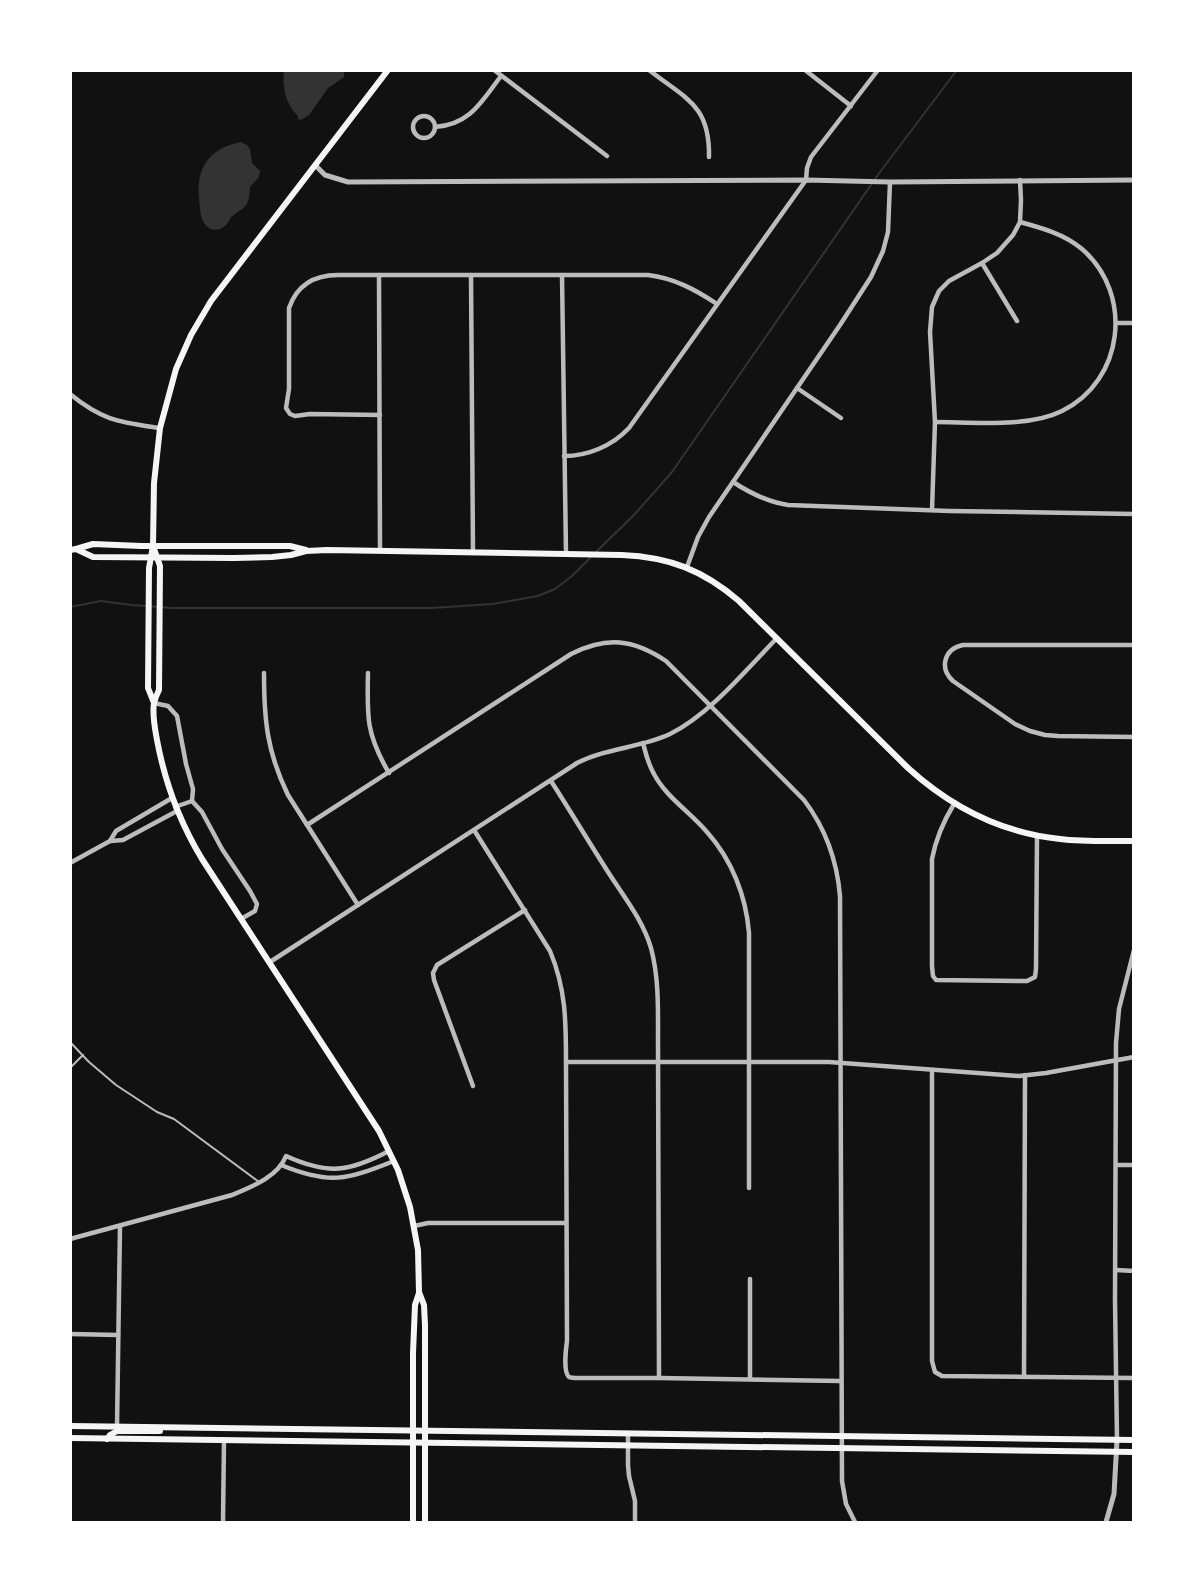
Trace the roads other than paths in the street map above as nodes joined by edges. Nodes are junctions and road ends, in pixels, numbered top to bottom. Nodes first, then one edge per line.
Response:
1 (388, 70) edge
2 (494, 70) edge
3 (649, 70) edge
4 (805, 70) edge
5 (878, 70) edge
6 (501, 76) junction
7 (851, 106) junction
8 (435, 127) junction
9 (607, 156) dead end
10 (709, 156) dead end
11 (315, 165) junction
12 (806, 180) junction
13 (1020, 180) junction
14 (1134, 180) edge
15 (888, 182) junction
16 (1020, 222) junction
17 (982, 263) junction
18 (379, 275) junction
19 (471, 275) junction
20 (562, 275) junction
21 (717, 304) junction
22 (1017, 321) dead end
23 (1116, 323) junction
24 (1134, 323) edge
25 (797, 388) junction
26 (70, 394) edge
27 (380, 415) junction
28 (841, 418) dead end
29 (935, 422) junction
30 (160, 428) junction
31 (564, 456) junction
32 (733, 482) junction
33 (932, 510) junction
34 (1134, 514) edge
35 (153, 546) junction
36 (73, 550) edge
37 (306, 551) junction
38 (380, 551) junction
39 (473, 553) junction
40 (566, 554) junction
41 (154, 557) junction
42 (687, 567) junction
43 (777, 638) junction
44 (1134, 645) edge
45 (264, 673) dead end
46 (368, 674) dead end
47 (154, 703) junction
48 (710, 705) junction
49 (1134, 737) edge
50 (643, 743) junction
51 (389, 773) junction
52 (551, 781) junction
53 (172, 798) junction
54 (192, 801) junction
55 (954, 804) junction
56 (176, 809) junction
57 (307, 825) junction
58 (474, 830) junction
59 (1037, 836) junction
60 (110, 841) junction
61 (1134, 841) edge
62 (70, 863) edge
63 (358, 905) junction
64 (525, 910) junction
65 (241, 919) junction
66 (1134, 950) edge
67 (270, 962) junction
68 (70, 1042) edge
69 (83, 1055) junction
70 (1134, 1057) edge
71 (1116, 1060) junction
72 (567, 1062) junction
73 (658, 1062) junction
74 (750, 1062) junction
75 (841, 1062) junction
76 (70, 1068) edge
77 (932, 1070) junction
78 (1024, 1076) junction
79 (473, 1086) dead end
80 (389, 1151) junction
81 (394, 1161) junction
82 (281, 1165) junction
83 (1116, 1165) junction
84 (1134, 1165) edge
85 (259, 1182) junction
86 (749, 1188) dead end
87 (566, 1223) junction
88 (120, 1226) junction
89 (414, 1226) junction
90 (70, 1239) edge
91 (1116, 1270) junction
92 (1134, 1271) edge
93 (750, 1279) dead end
94 (419, 1292) junction
95 (70, 1334) edge
96 (118, 1335) junction
97 (1024, 1377) junction
98 (659, 1378) junction
99 (1116, 1378) junction
100 (1134, 1378) edge
101 (750, 1379) junction
102 (841, 1381) junction
103 (70, 1426) edge
104 (117, 1427) junction
105 (175, 1428) junction
106 (413, 1431) junction
107 (426, 1432) junction
108 (628, 1434) junction
109 (841, 1437) junction
110 (70, 1438) edge
111 (107, 1440) junction
112 (224, 1440) junction
113 (1117, 1440) junction
114 (1134, 1440) edge
115 (413, 1443) junction
116 (426, 1443) junction
117 (628, 1446) junction
118 (842, 1449) junction
119 (1117, 1452) junction
120 (1134, 1452) edge
121 (223, 1522) edge
122 (413, 1522) edge
123 (425, 1522) edge
124 (635, 1522) edge
125 (855, 1522) edge
126 (1106, 1522) edge

1 - 11 main road
2 - 6 street
3 - 10 street
4 - 7 street
5 - 7 street
6 - 8 street
6 - 9 street
7 - 12 street
8 - 8 street
11 - 12 street
11 - 30 main road
12 - 15 street
12 - 21 street
13 - 14 street
13 - 15 street
13 - 16 street
15 - 25 street
16 - 17 street
16 - 23 street
17 - 22 street
17 - 29 street
18 - 19 street
18 - 27 street
18 - 27 street
19 - 20 street
19 - 39 street
20 - 21 street
20 - 31 street
21 - 31 street
23 - 24 street
23 - 29 street
25 - 28 street
25 - 32 street
26 - 30 street
27 - 38 street
29 - 33 street
30 - 35 main road
31 - 40 street
32 - 33 street
32 - 42 street
33 - 34 street
35 - 36 main road
35 - 37 main road
35 - 41 main road
36 - 41 main road
37 - 38 main road
37 - 41 main road
38 - 39 main road
39 - 40 main road
40 - 42 main road
41 - 47 main road
41 - 47 main road
42 - 43 main road
43 - 48 street
43 - 55 main road
44 - 49 street
45 - 57 street
46 - 51 street
47 - 53 main road
47 - 54 street
48 - 50 street
48 - 51 street
48 - 75 street
50 - 52 street
50 - 74 street
51 - 57 street
52 - 58 street
52 - 73 street
53 - 56 main road
53 - 60 street
54 - 56 street
54 - 65 street
55 - 59 main road
55 - 59 street
56 - 60 street
56 - 65 main road
57 - 63 street
58 - 63 street
58 - 64 street
59 - 61 main road
60 - 62 street
63 - 67 street
64 - 72 street
64 - 79 street
65 - 67 main road
66 - 71 street
67 - 80 main road
68 - 69 lane
69 - 76 lane
69 - 85 lane
70 - 71 street
71 - 78 street
71 - 83 street
72 - 73 street
72 - 87 street
73 - 74 street
73 - 98 street
74 - 75 street
74 - 86 street
75 - 77 street
75 - 102 street
77 - 78 street
77 - 97 street
78 - 97 street
80 - 81 main road
80 - 82 street
81 - 82 street
81 - 89 main road
82 - 85 street
83 - 84 street
83 - 91 street
85 - 88 street
87 - 89 street
87 - 98 street
88 - 90 street
88 - 96 street
89 - 94 main road
91 - 92 street
91 - 99 street
93 - 101 street
94 - 106 main road
94 - 107 main road
95 - 96 street
96 - 104 street
97 - 99 street
98 - 101 street
99 - 100 street
99 - 113 street
101 - 102 street
102 - 109 street
103 - 104 main road
104 - 105 main road
105 - 106 main road
105 - 111 main road
106 - 107 main road
106 - 115 main road
107 - 108 main road
107 - 116 main road
108 - 109 main road
108 - 117 street
109 - 113 main road
109 - 118 street
110 - 111 main road
111 - 112 main road
112 - 115 main road
112 - 121 street
113 - 114 main road
113 - 119 street
115 - 116 main road
115 - 122 main road
116 - 117 main road
116 - 123 main road
117 - 118 main road
117 - 124 street
118 - 119 main road
118 - 125 street
119 - 120 main road
119 - 126 street

